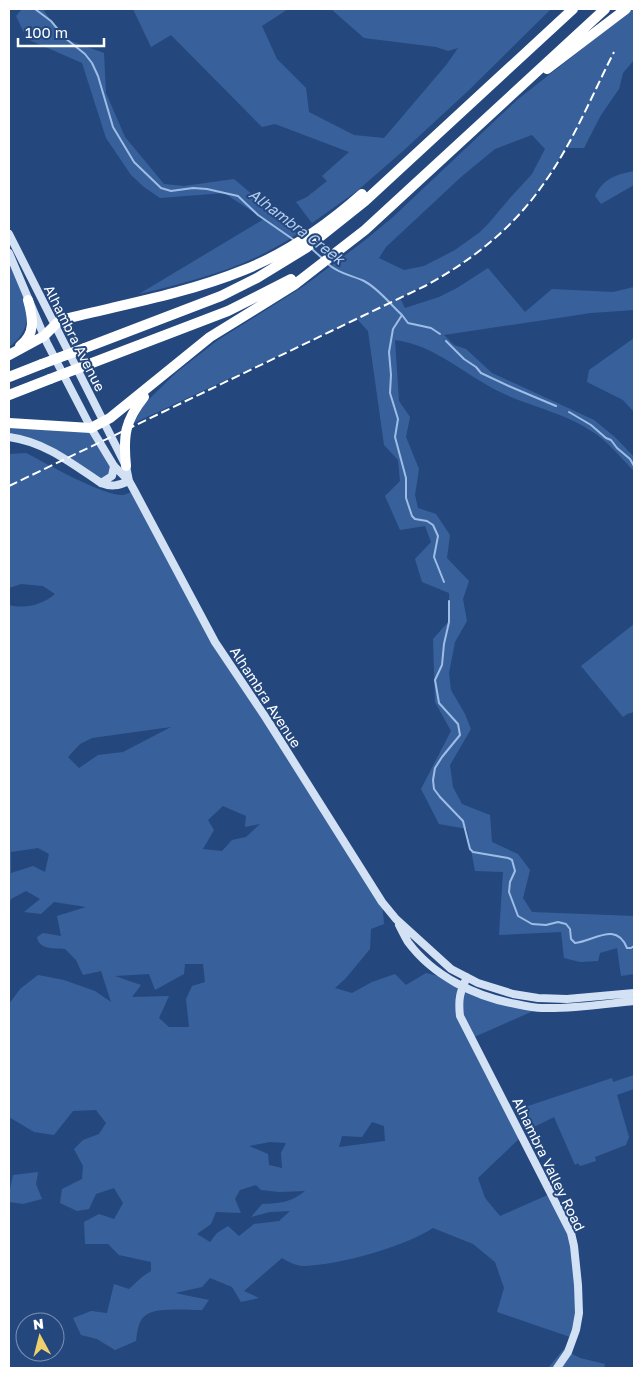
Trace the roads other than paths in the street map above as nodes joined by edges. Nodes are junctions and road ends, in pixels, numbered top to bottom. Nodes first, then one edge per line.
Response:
1 (563, 9) edge
2 (573, 9) edge
3 (605, 9) edge
4 (626, 9) edge
5 (522, 56) junction
6 (521, 86) junction
7 (9, 234) edge
8 (292, 251) junction
9 (9, 253) edge
10 (305, 274) junction
11 (28, 300) junction
12 (55, 325) junction
13 (44, 336) junction
14 (9, 355) edge
15 (9, 377) edge
16 (156, 382) junction
17 (9, 395) edge
18 (103, 421) junction
19 (9, 423) edge
20 (91, 428) junction
21 (9, 437) edge
22 (114, 466) junction
23 (126, 466) junction
24 (129, 481) junction
25 (101, 483) junction
26 (396, 919) junction
27 (467, 977) junction
28 (462, 987) junction
29 (634, 993) edge
30 (634, 1000) edge
31 (557, 1368) edge

1 - 5 highway
2 - 5 highway
3 - 6 highway
4 - 6 highway
5 - 8 highway
6 - 10 highway
7 - 12 main road, Alhambra Avenue
8 - 12 highway
8 - 15 highway, bridge
9 - 11 main road, Alhambra Avenue
10 - 16 highway
10 - 17 highway, bridge
11 - 13 main road, Alhambra Avenue
11 - 14 highway
12 - 13 highway
12 - 18 main road, Alhambra Avenue
13 - 14 highway
13 - 20 main road, Alhambra Avenue
16 - 18 highway
16 - 23 highway
18 - 20 highway
18 - 23 main road, Alhambra Avenue
19 - 20 highway
20 - 22 main road, Alhambra Avenue
21 - 25 main road
22 - 24 main road, Alhambra Avenue
22 - 25 main road
23 - 24 main road, Alhambra Avenue
24 - 25 main road
24 - 26 main road, Alhambra Avenue
26 - 27 main road, Alhambra Avenue
26 - 28 main road, Alhambra Avenue
27 - 28 main road, Alhambra Valley Road
27 - 29 main road, Alhambra Avenue
28 - 30 main road, Alhambra Avenue
28 - 31 main road, Alhambra Valley Road

